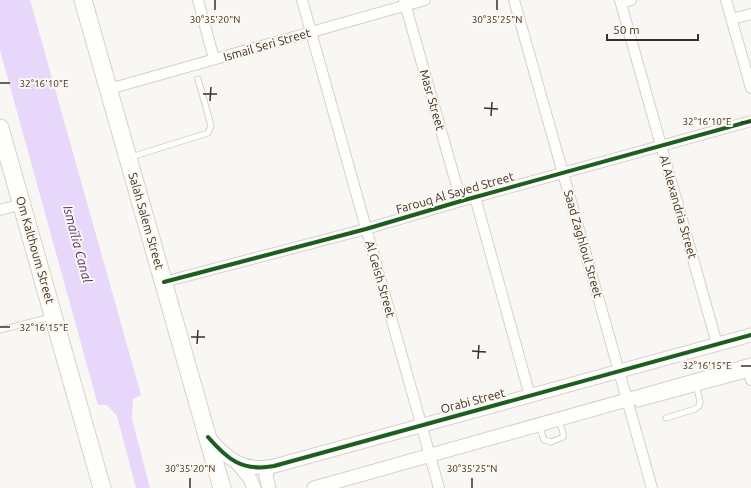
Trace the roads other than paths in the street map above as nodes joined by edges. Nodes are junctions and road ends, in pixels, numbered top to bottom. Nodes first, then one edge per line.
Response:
1 (83, 0) edge
2 (198, 0) edge
3 (302, 0) edge
4 (425, 0) edge
5 (514, 0) edge
6 (631, 0) edge
7 (726, 0) edge
8 (620, 1) edge
9 (405, 3) edge
10 (751, 14) edge
11 (732, 19) junction
12 (311, 32) junction
13 (214, 59) junction
14 (198, 79) dead end
15 (751, 88) edge
16 (109, 89) junction
17 (751, 121) edge
18 (0, 128) edge
19 (661, 146) junction
20 (128, 157) junction
21 (563, 173) junction
22 (475, 197) junction
23 (461, 201) junction
24 (21, 204) junction
25 (0, 210) edge
26 (366, 230) junction
27 (164, 282) junction
28 (53, 316) junction
29 (0, 330) edge
30 (751, 334) edge
31 (717, 344) junction
32 (619, 371) junction
33 (750, 371) edge
34 (695, 385) junction
35 (530, 396) junction
36 (633, 402) junction
37 (666, 418) dead end
38 (559, 419) junction
39 (539, 424) junction
40 (422, 426) junction
41 (208, 437) junction
42 (430, 455) junction
43 (215, 460) junction
44 (237, 463) junction
45 (269, 467) junction
46 (102, 488) edge
47 (212, 488) edge
48 (222, 488) edge
49 (254, 488) edge
50 (269, 488) edge
51 (314, 488) edge
52 (439, 488) edge
53 (652, 488) edge

1 - 16 highway, Salah Salem Street
2 - 13 street
3 - 12 street, Al Geish Street
4 - 9 street, Ismail Seri Street
5 - 21 street, Saad Zaghloul Street
6 - 8 street
7 - 11 street
8 - 19 street, Al Alexandria Street
9 - 12 street, Ismail Seri Street
9 - 23 street, Masr Street
10 - 11 street
11 - 15 street
12 - 13 street, Ismail Seri Street
12 - 26 street, Al Geish Street
13 - 16 street, Ismail Seri Street
14 - 20 lane
16 - 20 highway, Salah Salem Street
17 - 19 street, Farouq Al Sayed Street
18 - 24 highway, Om Kalthoum Street
19 - 21 street, Farouq Al Sayed Street
19 - 31 street, Al Alexandria Street
20 - 27 highway, Salah Salem Street
21 - 22 street, Farouq Al Sayed Street
21 - 32 street, Saad Zaghloul Street
22 - 23 street, Farouq Al Sayed Street
22 - 35 street
23 - 26 street, Farouq Al Sayed Street
24 - 25 street
24 - 28 highway, Om Kalthoum Street
26 - 27 street, Farouq Al Sayed Street
26 - 40 street, Al Geish Street
27 - 41 highway, Salah Salem Street
28 - 29 lane
28 - 46 highway, Om Kalthoum Street
30 - 31 street, Orabi Street
31 - 32 street, Orabi Street
32 - 35 street, Orabi Street
32 - 36 street, Saad Zaghloul Street
33 - 34 street
34 - 36 street
34 - 37 lane
35 - 40 street, Orabi Street
36 - 38 street
36 - 53 street, Saad Zaghloul Street
38 - 39 street
38 - 39 lane
39 - 42 street
40 - 42 street, Al Geish Street
40 - 45 street, Orabi Street
41 - 43 highway, Salah Salem Street
41 - 44 street, Orabi Street
42 - 51 street
42 - 52 street, Al Geish Street
43 - 47 highway
43 - 48 highway, Salah Salem Street
44 - 45 street, Orabi Street
44 - 49 street
45 - 50 street

